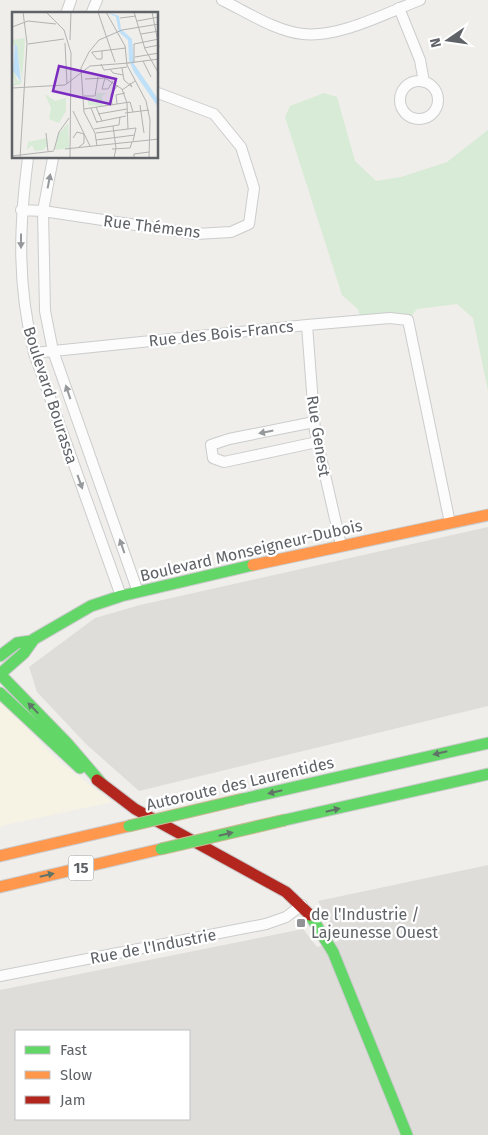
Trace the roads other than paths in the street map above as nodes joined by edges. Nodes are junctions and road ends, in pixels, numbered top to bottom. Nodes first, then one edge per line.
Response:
1 (71, 0) edge
2 (96, 0) edge
3 (222, 0) edge
4 (420, 0) edge
5 (400, 8) junction
6 (67, 12) edge
7 (92, 12) edge
8 (424, 82) dead end
9 (159, 93) edge
10 (28, 159) edge
11 (54, 159) edge
12 (21, 210) junction
13 (43, 211) junction
14 (307, 325) junction
15 (53, 351) junction
16 (34, 353) junction
17 (314, 422) junction
18 (317, 442) junction
19 (488, 515) edge
20 (450, 523) junction
21 (341, 546) junction
22 (138, 592) junction
23 (120, 596) junction
24 (31, 641) junction
25 (0, 656) edge
26 (0, 674) edge
27 (0, 693) edge
28 (488, 743) edge
29 (488, 774) edge
30 (103, 785) junction
31 (0, 856) edge
32 (0, 887) edge
33 (302, 905) junction
34 (0, 976) edge
35 (407, 1135) edge

1 - 6 street
2 - 7 street
3 - 5 street
4 - 5 street
5 - 8 street
9 - 13 street, Rue Thémens
10 - 12 street, Boulevard Bourassa
13 -> 11 street, Boulevard Bourassa
12 - 13 street, Rue Thémens
12 -> 16 street, Boulevard Bourassa
13 - 15 street, Boulevard Bourassa
14 - 15 street, Rue des Bois-Francs
14 - 17 street, Rue Genest
14 - 20 street, Rue des Bois-Francs
15 - 16 street, Rue des Bois-Francs
22 -> 15 street, Boulevard Bourassa
16 -> 23 street, Boulevard Bourassa
17 - 18 street, Rue Genest
17 -> 18 street
18 - 21 street, Rue Genest
19 - 20 main road, Boulevard Monseigneur-Dubois
20 - 21 main road, Boulevard Monseigneur-Dubois
21 - 22 main road, Boulevard Monseigneur-Dubois
22 - 23 main road, Boulevard Monseigneur-Dubois
23 - 24 main road, Boulevard Monseigneur-Dubois
24 - 25 main road, Boulevard Monseigneur-Dubois
24 - 26 main road, Boulevard Monseigneur-Dubois
30 -> 26 main road
27 - 30 main road
28 -> 31 main road, Autoroute des Laurentides / 15, bridge
32 -> 29 main road, 15, bridge
30 - 33 main road
33 - 34 street, Rue de l'Industrie
33 - 35 main road

